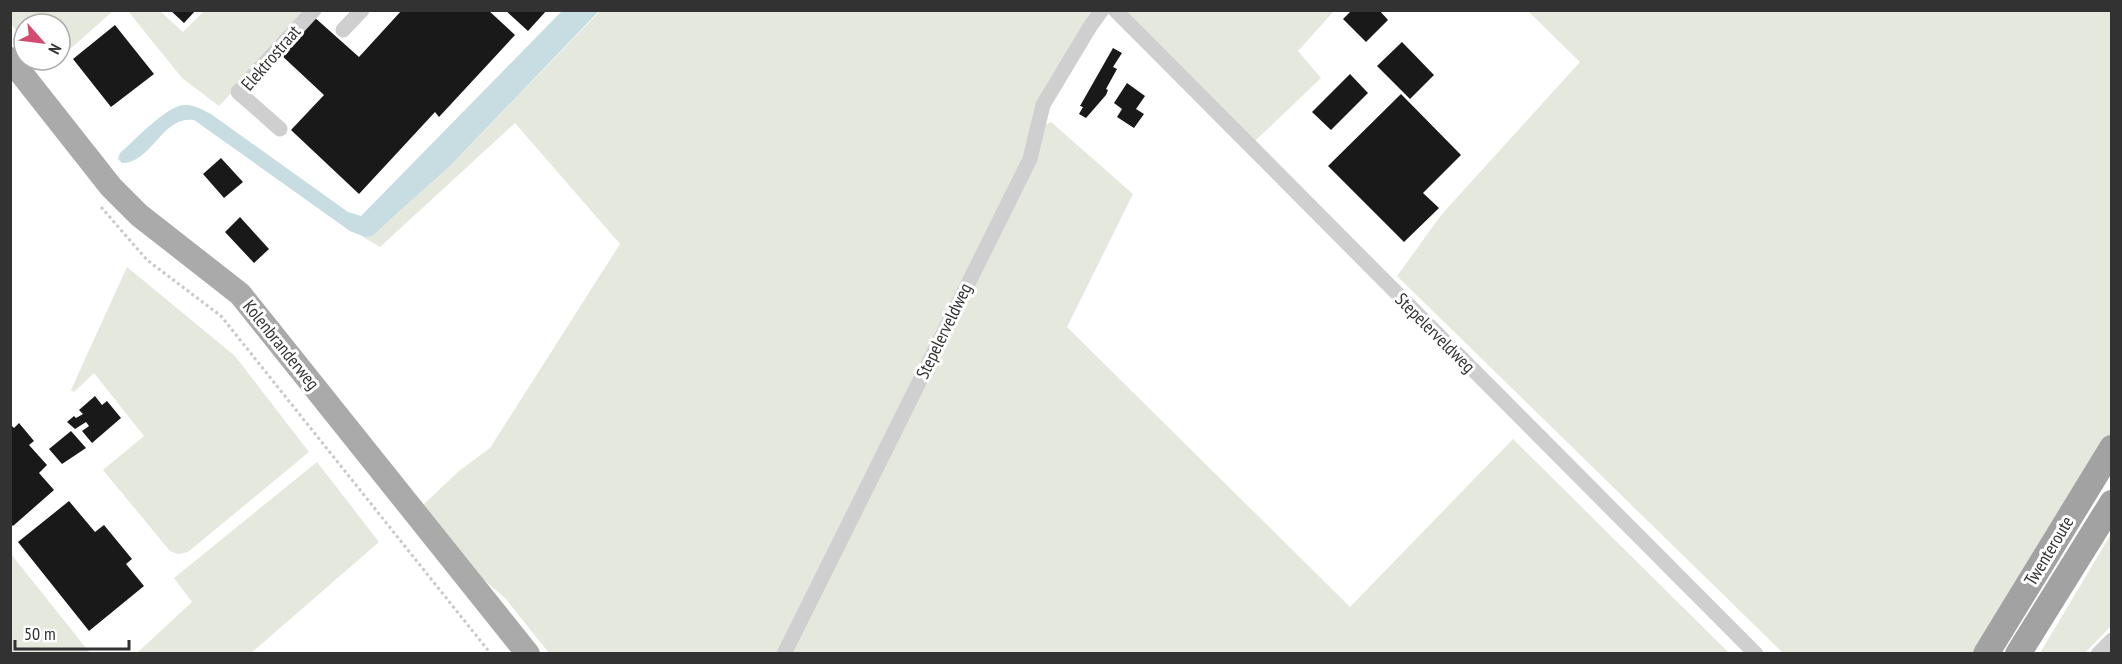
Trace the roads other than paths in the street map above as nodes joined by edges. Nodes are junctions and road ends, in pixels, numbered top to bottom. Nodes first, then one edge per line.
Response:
1 (314, 10) edge
2 (362, 10) edge
3 (1102, 10) edge
4 (1115, 10) edge
5 (343, 30) dead end
6 (10, 59) edge
7 (280, 129) dead end
8 (2112, 448) edge
9 (2112, 503) edge
10 (2112, 640) edge
11 (528, 654) edge
12 (784, 654) edge
13 (1756, 654) edge
14 (1986, 654) edge
15 (2018, 654) edge
16 (2098, 654) edge

1 - 7 street, Elektrostraat
2 - 5 street
3 - 12 street, Stepelerveldweg
4 - 13 street, Stepelerveldweg
6 - 11 main road, Kolenbranderweg
8 - 14 highway, Twenteroute
9 - 15 highway, Twenteroute
10 - 16 street

